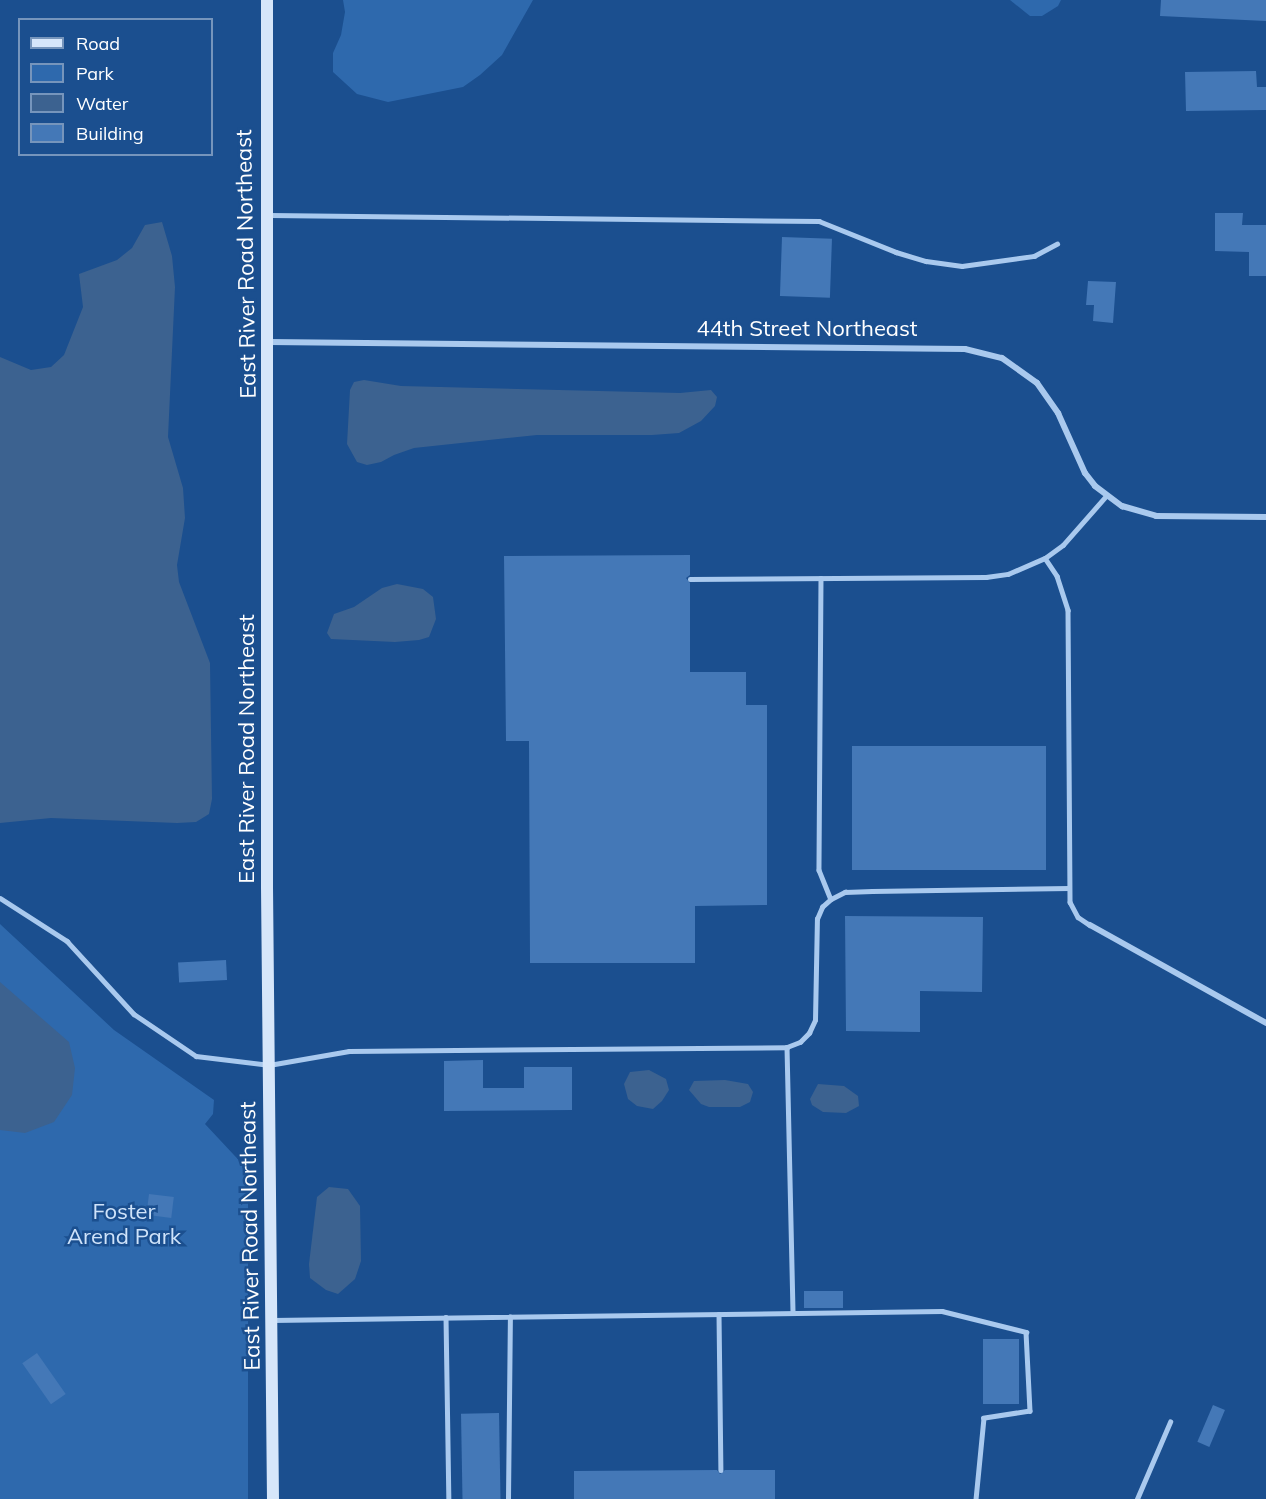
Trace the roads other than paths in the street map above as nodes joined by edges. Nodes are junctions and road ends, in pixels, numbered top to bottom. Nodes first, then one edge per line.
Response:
1 (267, 0) edge
2 (267, 215) junction
3 (1057, 244) dead end
4 (268, 342) junction
5 (1106, 496) junction
6 (1266, 517) edge
7 (1045, 558) junction
8 (820, 578) junction
9 (690, 579) dead end
10 (1069, 888) junction
11 (0, 898) edge
12 (831, 899) junction
13 (1089, 925) joint
14 (1266, 1023) edge
15 (787, 1047) junction
16 (269, 1065) junction
17 (793, 1313) junction
18 (719, 1314) junction
19 (446, 1317) junction
20 (510, 1317) junction
21 (272, 1320) junction
22 (1170, 1422) dead end
23 (722, 1470) dead end
24 (273, 1499) edge
25 (449, 1499) edge
26 (508, 1499) edge
27 (976, 1499) edge
28 (1137, 1499) edge

1 - 2 street, East River Road Northeast
2 - 3 lane
2 - 4 street, East River Road Northeast
4 - 5 street, 44th Street Northeast
4 - 16 street, East River Road Northeast
5 - 6 street, 44th Street Northeast
5 - 7 lane
7 - 8 lane
7 - 10 lane
8 - 9 lane
8 - 12 lane
10 - 12 lane
10 - 13 lane
11 - 16 lane
12 - 15 lane
13 - 14 street
15 - 16 lane
15 - 17 lane
16 - 21 street, East River Road Northeast
17 - 18 lane
17 - 27 lane
18 - 20 lane
18 - 23 lane
19 - 20 lane
19 - 21 lane
19 - 25 lane
20 - 26 lane
21 - 24 street, East River Road Northeast
22 - 28 lane

